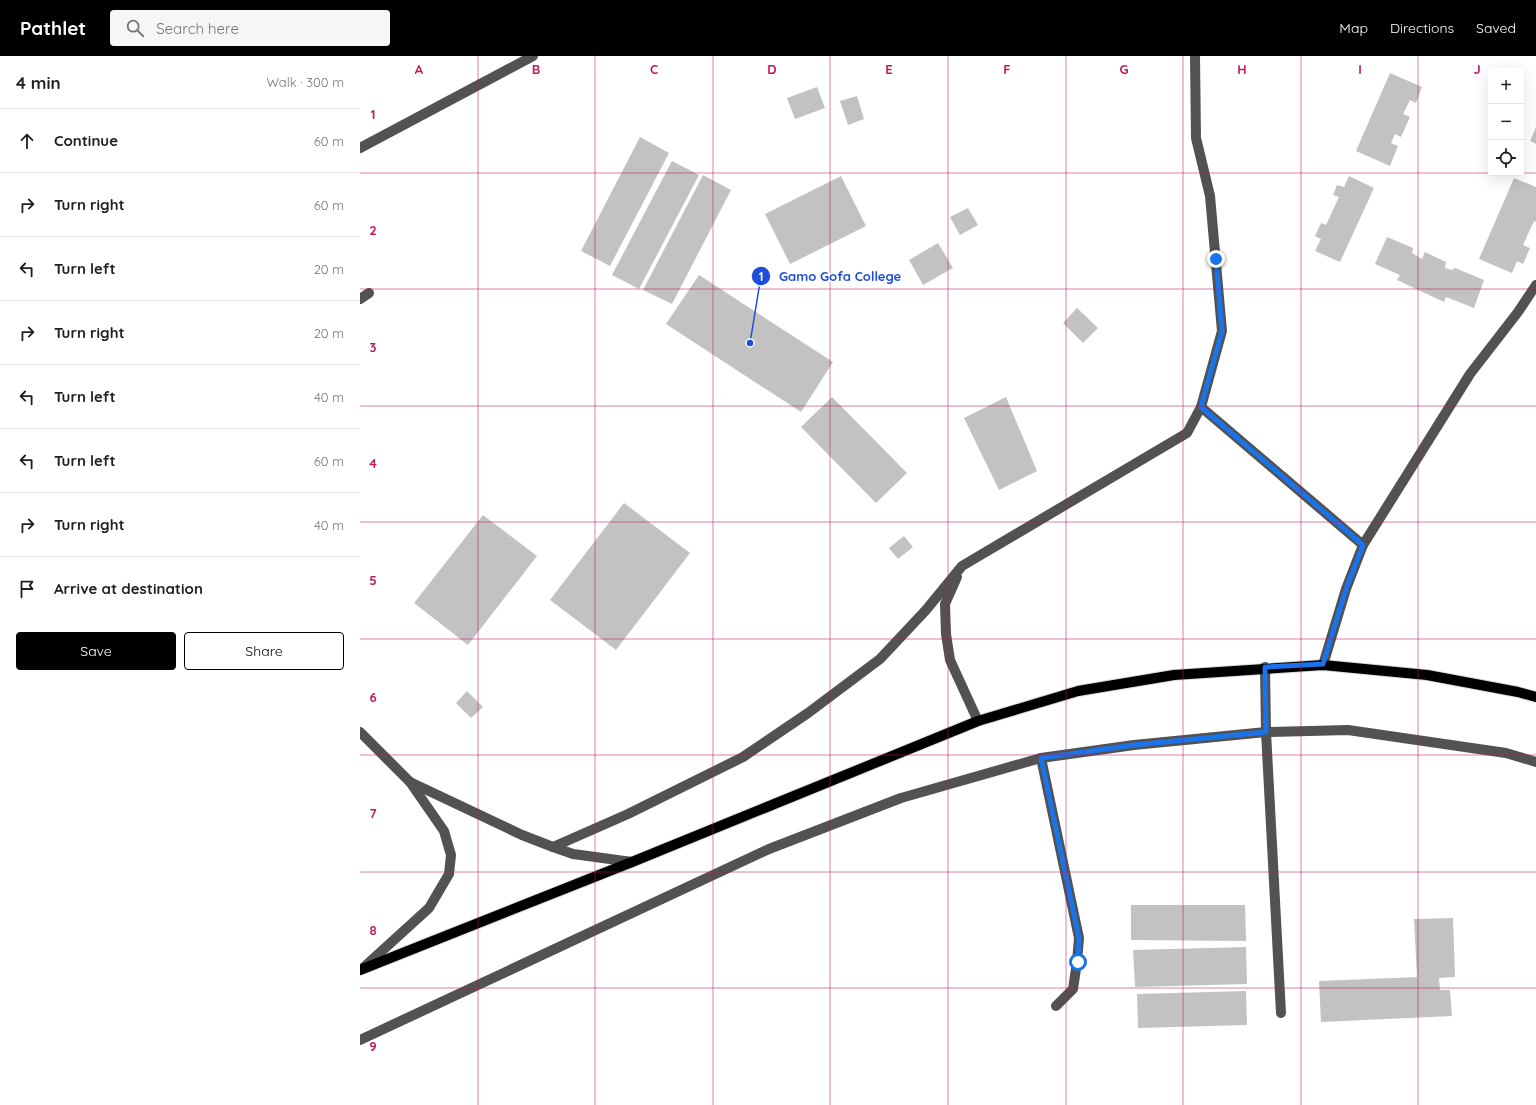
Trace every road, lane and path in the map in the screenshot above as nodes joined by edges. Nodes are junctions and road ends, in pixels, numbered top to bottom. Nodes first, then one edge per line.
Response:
1 (533, 56) edge
2 (1196, 56) edge
3 (360, 148) edge
4 (1536, 285) edge
5 (369, 293) dead end
6 (360, 299) edge
7 (1201, 407) junction
8 (1363, 545) junction
9 (962, 566) junction
10 (1323, 664) junction
11 (1265, 667) junction
12 (1536, 697) edge
13 (978, 721) junction
14 (360, 732) edge
15 (1266, 732) junction
16 (1041, 758) junction
17 (1536, 762) edge
18 (410, 782) junction
19 (553, 847) junction
20 (632, 862) junction
21 (361, 970) edge
22 (1056, 1006) dead end
23 (1281, 1013) dead end
24 (360, 1040) edge

1 - 3 street
2 - 7 street
4 - 8 street
5 - 6 street
7 - 8 street
7 - 9 street
8 - 10 street
9 - 13 street
9 - 19 street
10 - 11 main road
10 - 12 main road
11 - 13 main road
11 - 15 street
13 - 20 main road
14 - 18 street
15 - 16 street
15 - 17 street
15 - 23 street
16 - 22 street
16 - 24 street
18 - 19 street
18 - 21 street
19 - 20 street
20 - 21 main road

